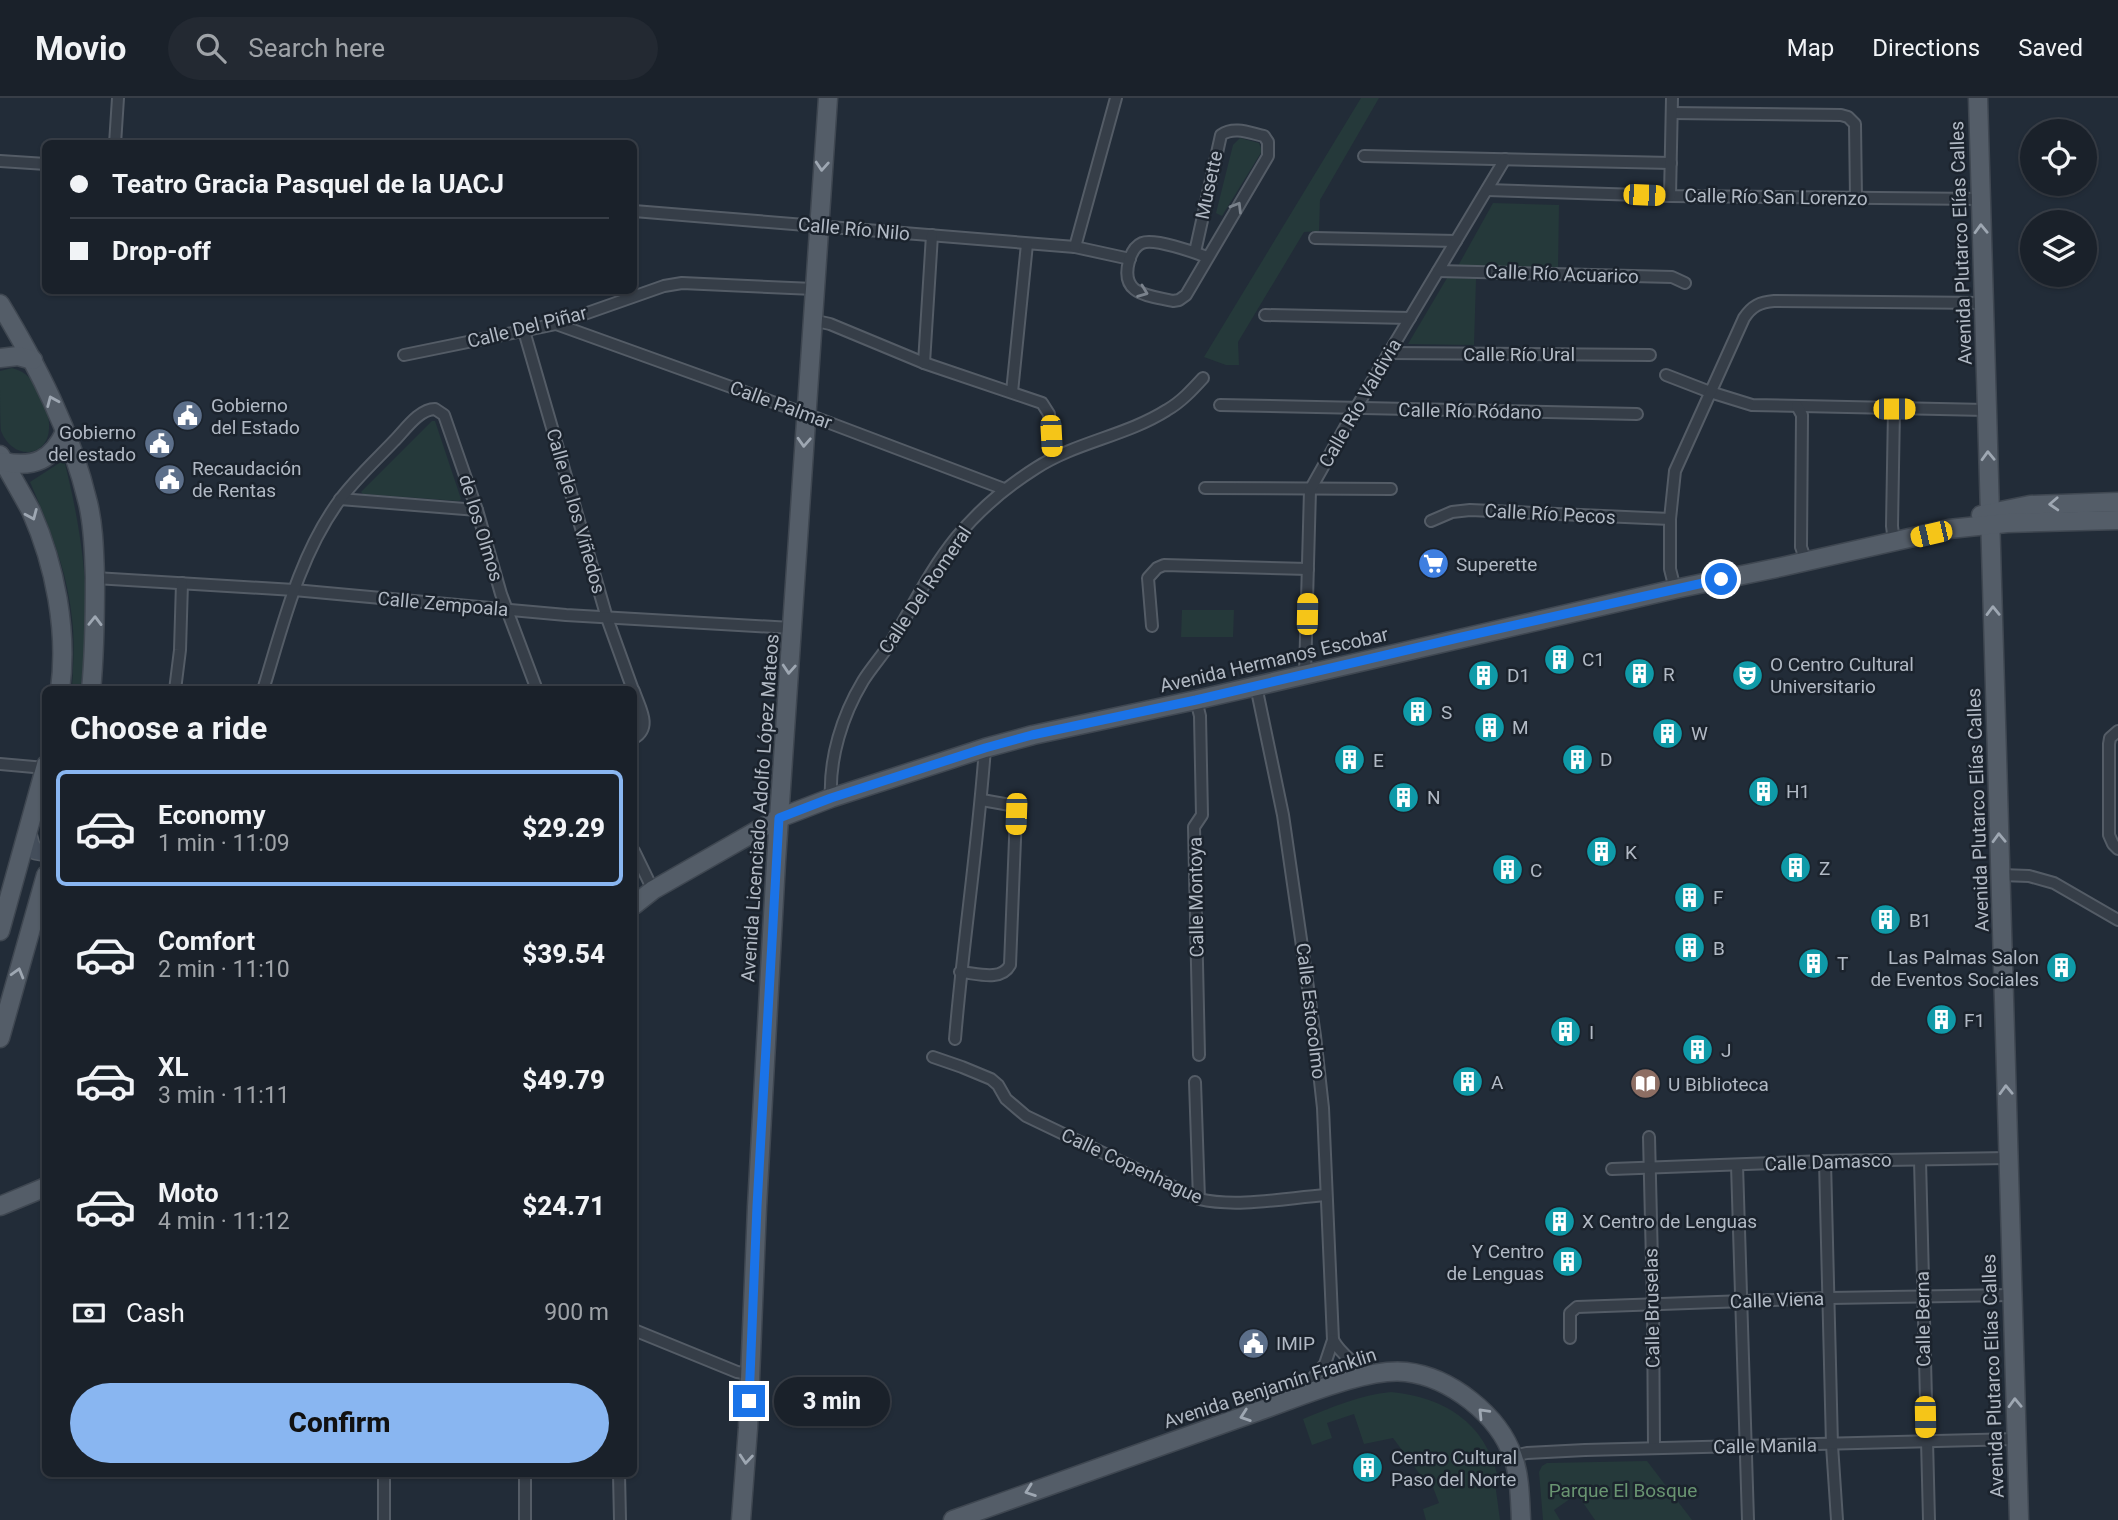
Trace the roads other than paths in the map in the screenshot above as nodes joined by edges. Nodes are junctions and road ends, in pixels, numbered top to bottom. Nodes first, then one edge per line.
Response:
1 (118, 98) edge
2 (828, 98) edge
3 (1115, 98) edge
4 (1672, 98) edge
5 (1978, 98) edge
6 (1672, 113) junction
7 (115, 140) edge
8 (1364, 156) dead end
9 (1506, 159) junction
10 (0, 161) edge
11 (1671, 163) junction
12 (42, 164) edge
13 (1487, 190) junction
14 (1670, 196) junction
15 (1856, 199) junction
16 (1981, 199) junction
17 (637, 211) edge
18 (818, 226) junction
19 (932, 235) junction
20 (1315, 238) dead end
21 (1456, 241) junction
22 (1027, 244) junction
23 (1075, 247) junction
24 (1195, 252) junction
25 (1207, 257) junction
26 (1130, 259) junction
27 (1438, 271) junction
28 (1685, 283) dead end
29 (814, 289) junction
30 (1984, 303) junction
31 (0, 304) edge
32 (1265, 315) dead end
33 (1410, 317) junction
34 (812, 320) junction
35 (556, 324) junction
36 (524, 331) junction
37 (1389, 353) junction
38 (404, 355) dead end
39 (1650, 355) dead end
40 (0, 358) edge
41 (33, 360) junction
42 (924, 363) junction
43 (1666, 375) dead end
44 (1203, 378) dead end
45 (1012, 392) junction
46 (1710, 392) junction
47 (1220, 405) dead end
48 (1797, 406) junction
49 (1356, 408) junction
50 (1894, 409) junction
51 (1986, 410) junction
52 (806, 414) junction
53 (1637, 414) dead end
54 (65, 432) junction
55 (2, 458) edge
56 (1052, 458) junction
57 (1205, 488) dead end
58 (1004, 489) junction
59 (1391, 489) dead end
60 (1310, 490) junction
61 (340, 499) junction
62 (2118, 502) edge
63 (477, 510) junction
64 (1991, 518) junction
65 (1670, 519) junction
66 (2118, 520) edge
67 (1432, 521) dead end
68 (1894, 542) junction
69 (1806, 561) junction
70 (1308, 569) junction
71 (95, 578) junction
72 (181, 583) junction
73 (1675, 589) junction
74 (294, 590) junction
75 (508, 611) junction
76 (607, 618) junction
77 (1152, 626) dead end
78 (792, 628) junction
79 (1305, 674) junction
80 (60, 686) edge
81 (91, 686) edge
82 (176, 686) edge
83 (264, 686) edge
84 (536, 686) edge
85 (632, 686) edge
86 (1256, 686) junction
87 (1196, 700) junction
88 (637, 701) edge
89 (2118, 731) edge
90 (637, 735) edge
91 (985, 748) junction
92 (0, 764) edge
93 (42, 766) edge
94 (42, 778) edge
95 (831, 798) junction
96 (982, 800) junction
97 (779, 818) junction
98 (28, 833) junction
99 (747, 835) junction
100 (2118, 849) edge
101 (42, 852) edge
102 (637, 857) edge
103 (777, 860) junction
104 (2001, 875) junction
105 (42, 889) edge
106 (653, 890) junction
107 (637, 903) edge
108 (2118, 920) edge
109 (0, 930) edge
110 (960, 972) junction
111 (0, 1038) edge
112 (955, 1039) dead end
113 (1199, 1055) dead end
114 (933, 1057) dead end
115 (1195, 1082) dead end
116 (1648, 1137) dead end
117 (2008, 1158) junction
118 (1920, 1160) junction
119 (1825, 1161) junction
120 (1737, 1165) junction
121 (1612, 1169) dead end
122 (1649, 1169) junction
123 (42, 1188) edge
124 (1326, 1195) junction
125 (1199, 1199) junction
126 (0, 1206) edge
127 (2011, 1295) junction
128 (1922, 1296) junction
129 (1830, 1298) junction
130 (1741, 1301) junction
131 (1653, 1304) junction
132 (637, 1331) edge
133 (1570, 1338) dead end
134 (1333, 1340) junction
135 (1345, 1358) junction
136 (1325, 1364) junction
137 (750, 1374) junction
138 (1365, 1376) junction
139 (1314, 1392) junction
140 (2016, 1439) junction
141 (1926, 1441) junction
142 (1744, 1445) junction
143 (1832, 1445) junction
144 (1654, 1448) junction
145 (1513, 1456) junction
146 (384, 1477) edge
147 (525, 1477) edge
148 (619, 1477) edge
149 (384, 1520) edge
150 (526, 1520) edge
151 (621, 1520) edge
152 (741, 1520) edge
153 (953, 1520) edge
154 (1521, 1520) edge
155 (1748, 1520) edge
156 (1837, 1520) edge
157 (1929, 1520) edge
158 (2019, 1520) edge

1 - 7 street
2 -> 18 main road, Avenida Licenciado Adolfo López Mateos
3 - 23 street
4 - 6 street
5 - 16 main road, Avenida Plutarco Elías Calles
6 - 11 street
6 - 15 street
8 - 9 street, Calle Río San Lorenzo
9 - 11 street, Calle Río San Lorenzo
9 - 13 street, Calle Río Valdivia
10 - 12 street
11 - 14 street
13 - 14 street, Calle Río San Lorenzo
13 - 21 street, Calle Río Valdivia
14 - 15 street, Calle Río San Lorenzo
15 - 16 street, Calle Río San Lorenzo
30 -> 16 main road, Avenida Plutarco Elías Calles
17 - 18 street, Calle Río Nilo
18 - 19 street, Calle Río Nilo
18 - 29 main road, Avenida Licenciado Adolfo López Mateos
19 - 22 street, Calle Río Nilo
19 - 42 street
20 - 21 street
21 - 27 street, Calle Río Valdivia
22 - 23 street, Calle Río Nilo
22 - 45 street
23 - 26 street
24 - 25 street
25 -> 24 street, Musette
24 - 26 street
26 -> 25 street, Musette
27 - 28 street, Calle Río Acuarico
27 - 33 street, Calle Río Valdivia
29 - 34 main road, Avenida Licenciado Adolfo López Mateos
29 - 35 street, Calle Del Piñar
30 - 46 street
30 - 51 main road, Avenida Plutarco Elías Calles
31 - 41 main road
32 - 33 street
33 - 37 street, Calle Río Valdivia
34 - 42 street
34 - 52 main road, Avenida Licenciado Adolfo López Mateos
35 - 36 street, Calle Del Piñar
35 - 52 street, Calle Palmar
36 - 38 street, Calle Del Piñar
36 - 76 street, Calle de los Viñedos
37 - 39 street, Calle Río Ural
37 - 49 street, Calle Río Valdivia
40 - 41 main road
54 -> 41 main road
42 - 45 street
43 - 46 street
44 - 56 street, Calle Del Romeral
45 - 56 street
46 - 48 street
46 - 65 street
47 - 49 street, Calle Río Ródano
48 - 50 street
48 - 69 street
49 - 53 street, Calle Río Ródano
49 - 60 street, Calle Río Valdivia
50 - 51 street
50 - 68 street
64 -> 51 main road, Avenida Plutarco Elías Calles
52 - 58 street, Calle Palmar
52 -> 78 main road, Avenida Licenciado Adolfo López Mateos
54 - 55 main road
54 - 71 main road
55 -> 80 main road
56 - 58 street, Calle Del Romeral
57 - 60 street
58 - 95 street, Calle Del Romeral
59 - 60 street
60 - 70 street, Calle Río Valdivia
61 - 63 street
61 - 63 street, de los Olmos
61 - 74 street
62 -> 64 main road, Avenida Hermanos Escobar
63 - 75 street, de los Olmos
64 - 66 main road, Avenida Hermanos Escobar
64 - 68 main road, Avenida Hermanos Escobar
104 -> 64 main road, Avenida Plutarco Elías Calles
65 - 67 street, Calle Río Pecos
65 - 73 street
68 - 69 main road, Avenida Hermanos Escobar
69 - 73 main road, Avenida Hermanos Escobar
70 - 77 street
70 - 79 street, Calle Río Valdivia
71 - 72 street, Calle Zempoala
81 -> 71 main road
72 - 74 street, Calle Zempoala
72 - 82 street
73 - 79 main road, Avenida Hermanos Escobar
74 - 75 street, Calle Zempoala
74 - 83 street
75 - 76 street, Calle Zempoala
75 - 84 street, de los Olmos
76 - 78 street, Calle Zempoala
76 - 85 street, Calle de los Viñedos
78 -> 97 main road, Avenida Licenciado Adolfo López Mateos
79 - 86 main road, Avenida Hermanos Escobar
86 - 87 main road, Avenida Hermanos Escobar
86 - 124 street, Calle Estocolmo
87 - 91 main road, Avenida Hermanos Escobar
87 - 113 street, Calle Montoya
88 - 90 street, Calle de los Viñedos
89 - 100 street
91 - 95 main road, Avenida Hermanos Escobar
91 - 96 street
92 - 93 street
94 - 98 main road
95 - 97 main road, Avenida Hermanos Escobar
96 - 110 street
96 - 110 street
97 - 99 main road, Avenida Hermanos Escobar
97 - 103 main road, Avenida Licenciado Adolfo López Mateos
98 - 101 main road
98 - 109 main road
99 - 103 main road
99 - 106 main road, Avenida Hermanos Escobar
102 - 106 street
103 - 137 main road, Avenida Licenciado Adolfo López Mateos
104 - 108 street
117 -> 104 main road, Avenida Plutarco Elías Calles
111 -> 105 main road
106 - 107 main road, Avenida Hermanos Escobar
110 - 112 street
114 - 125 street, Calle Copenhague
115 - 125 street
116 - 122 street, Calle Bruselas
117 - 118 street, Calle Damasco
117 - 127 main road, Avenida Plutarco Elías Calles
118 - 119 street, Calle Damasco
118 - 128 street, Calle Berna
119 - 120 street, Calle Damasco
119 - 129 street
120 - 122 street, Calle Damasco
120 - 130 street
121 - 122 street
122 - 131 street, Calle Bruselas
123 - 126 main road
124 - 125 street, Calle Copenhague
124 - 134 street, Calle Estocolmo
127 - 128 street, Calle Viena
140 -> 127 main road, Avenida Plutarco Elías Calles
128 - 129 street, Calle Viena
128 - 141 street, Calle Berna
129 - 130 street, Calle Viena
129 - 143 street
130 - 131 street, Calle Viena
130 - 142 street
131 - 133 street, Calle Viena
131 - 144 street, Calle Bruselas
132 - 137 street
134 - 135 street
134 - 136 street, Calle Estocolmo
135 - 136 street
135 - 138 street
136 - 139 street, Calle Estocolmo
137 -> 152 main road, Avenida Licenciado Adolfo López Mateos
138 - 139 main road, Avenida Benjamín Franklin
145 -> 138 main road, Avenida Benjamín Franklin
139 -> 153 main road, Avenida Benjamín Franklin
140 - 141 street, Calle Manila
140 - 158 main road, Avenida Plutarco Elías Calles
141 - 143 street, Calle Manila
141 - 157 street, Calle Berna
142 - 143 street, Calle Manila
142 - 144 street, Calle Manila
142 - 155 street
143 - 156 street
144 - 145 street, Calle Manila
145 - 154 main road, Avenida Benjamín Franklin
146 - 149 street
147 - 150 street
148 - 151 street

